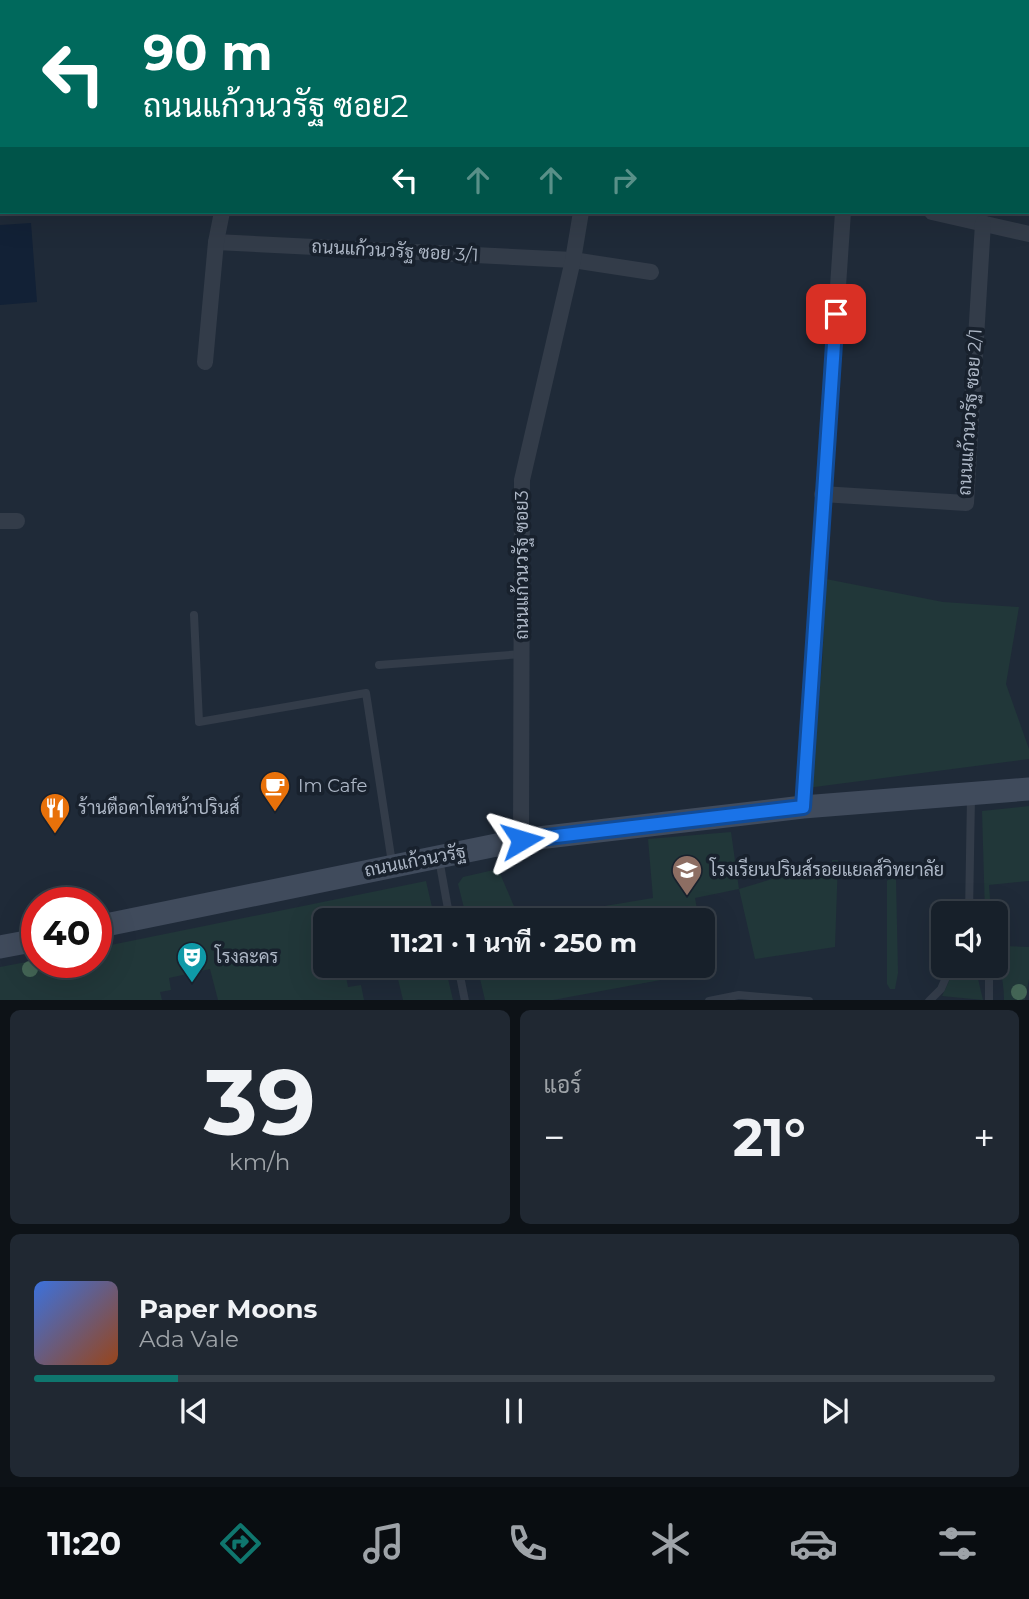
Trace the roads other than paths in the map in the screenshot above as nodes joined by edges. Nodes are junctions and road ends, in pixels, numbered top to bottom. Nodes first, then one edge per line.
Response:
1 (222, 214) edge
2 (581, 214) edge
3 (843, 214) edge
4 (941, 214) edge
5 (982, 223) junction
6 (1029, 234) edge
7 (216, 242) junction
8 (573, 260) junction
9 (651, 272) dead end
10 (205, 362) dead end
11 (822, 494) junction
12 (0, 521) edge
13 (17, 521) dead end
14 (194, 615) dead end
15 (522, 654) junction
16 (379, 665) dead end
17 (1029, 789) edge
18 (971, 793) junction
19 (803, 807) junction
20 (522, 840) junction
21 (438, 856) junction
22 (402, 863) junction
23 (969, 901) edge
24 (448, 908) edge
25 (112, 924) edge
26 (21, 943) edge
27 (0, 947) edge
28 (460, 978) edge
29 (946, 978) edge
30 (988, 978) edge
31 (465, 1000) edge
32 (709, 1000) edge
33 (809, 1000) edge
34 (929, 1000) edge
35 (989, 1000) edge

1 - 7 street
2 - 8 street, ถนนแก้วนวรัฐ ซอย3
3 - 11 street
4 - 5 street
5 - 6 street
5 - 11 street, ถนนแก้วนวรัฐ ซอย 2/1
7 - 8 street, ถนนแก้วนวรัฐ ซอย 3/1
7 - 10 street
8 - 9 street, ถนนแก้วนวรัฐ ซอย 3/1
8 - 15 street, ถนนแก้วนวรัฐ ซอย3
11 - 19 street
12 - 13 street
14 - 22 lane
15 - 16 lane
15 - 20 street, ถนนแก้วนวรัฐ ซอย3
17 - 18 street, ถนนแก้วนวรัฐ
18 - 19 street, ถนนแก้วนวรัฐ
18 - 23 lane
19 - 20 street, ถนนแก้วนวรัฐ
20 - 21 street, ถนนแก้วนวรัฐ
21 - 22 street, ถนนแก้วนวรัฐ
21 - 24 lane
22 - 25 street, ถนนแก้วนวรัฐ
26 - 27 street
28 - 31 lane
29 - 34 lane
30 - 35 lane
32 - 33 lane

